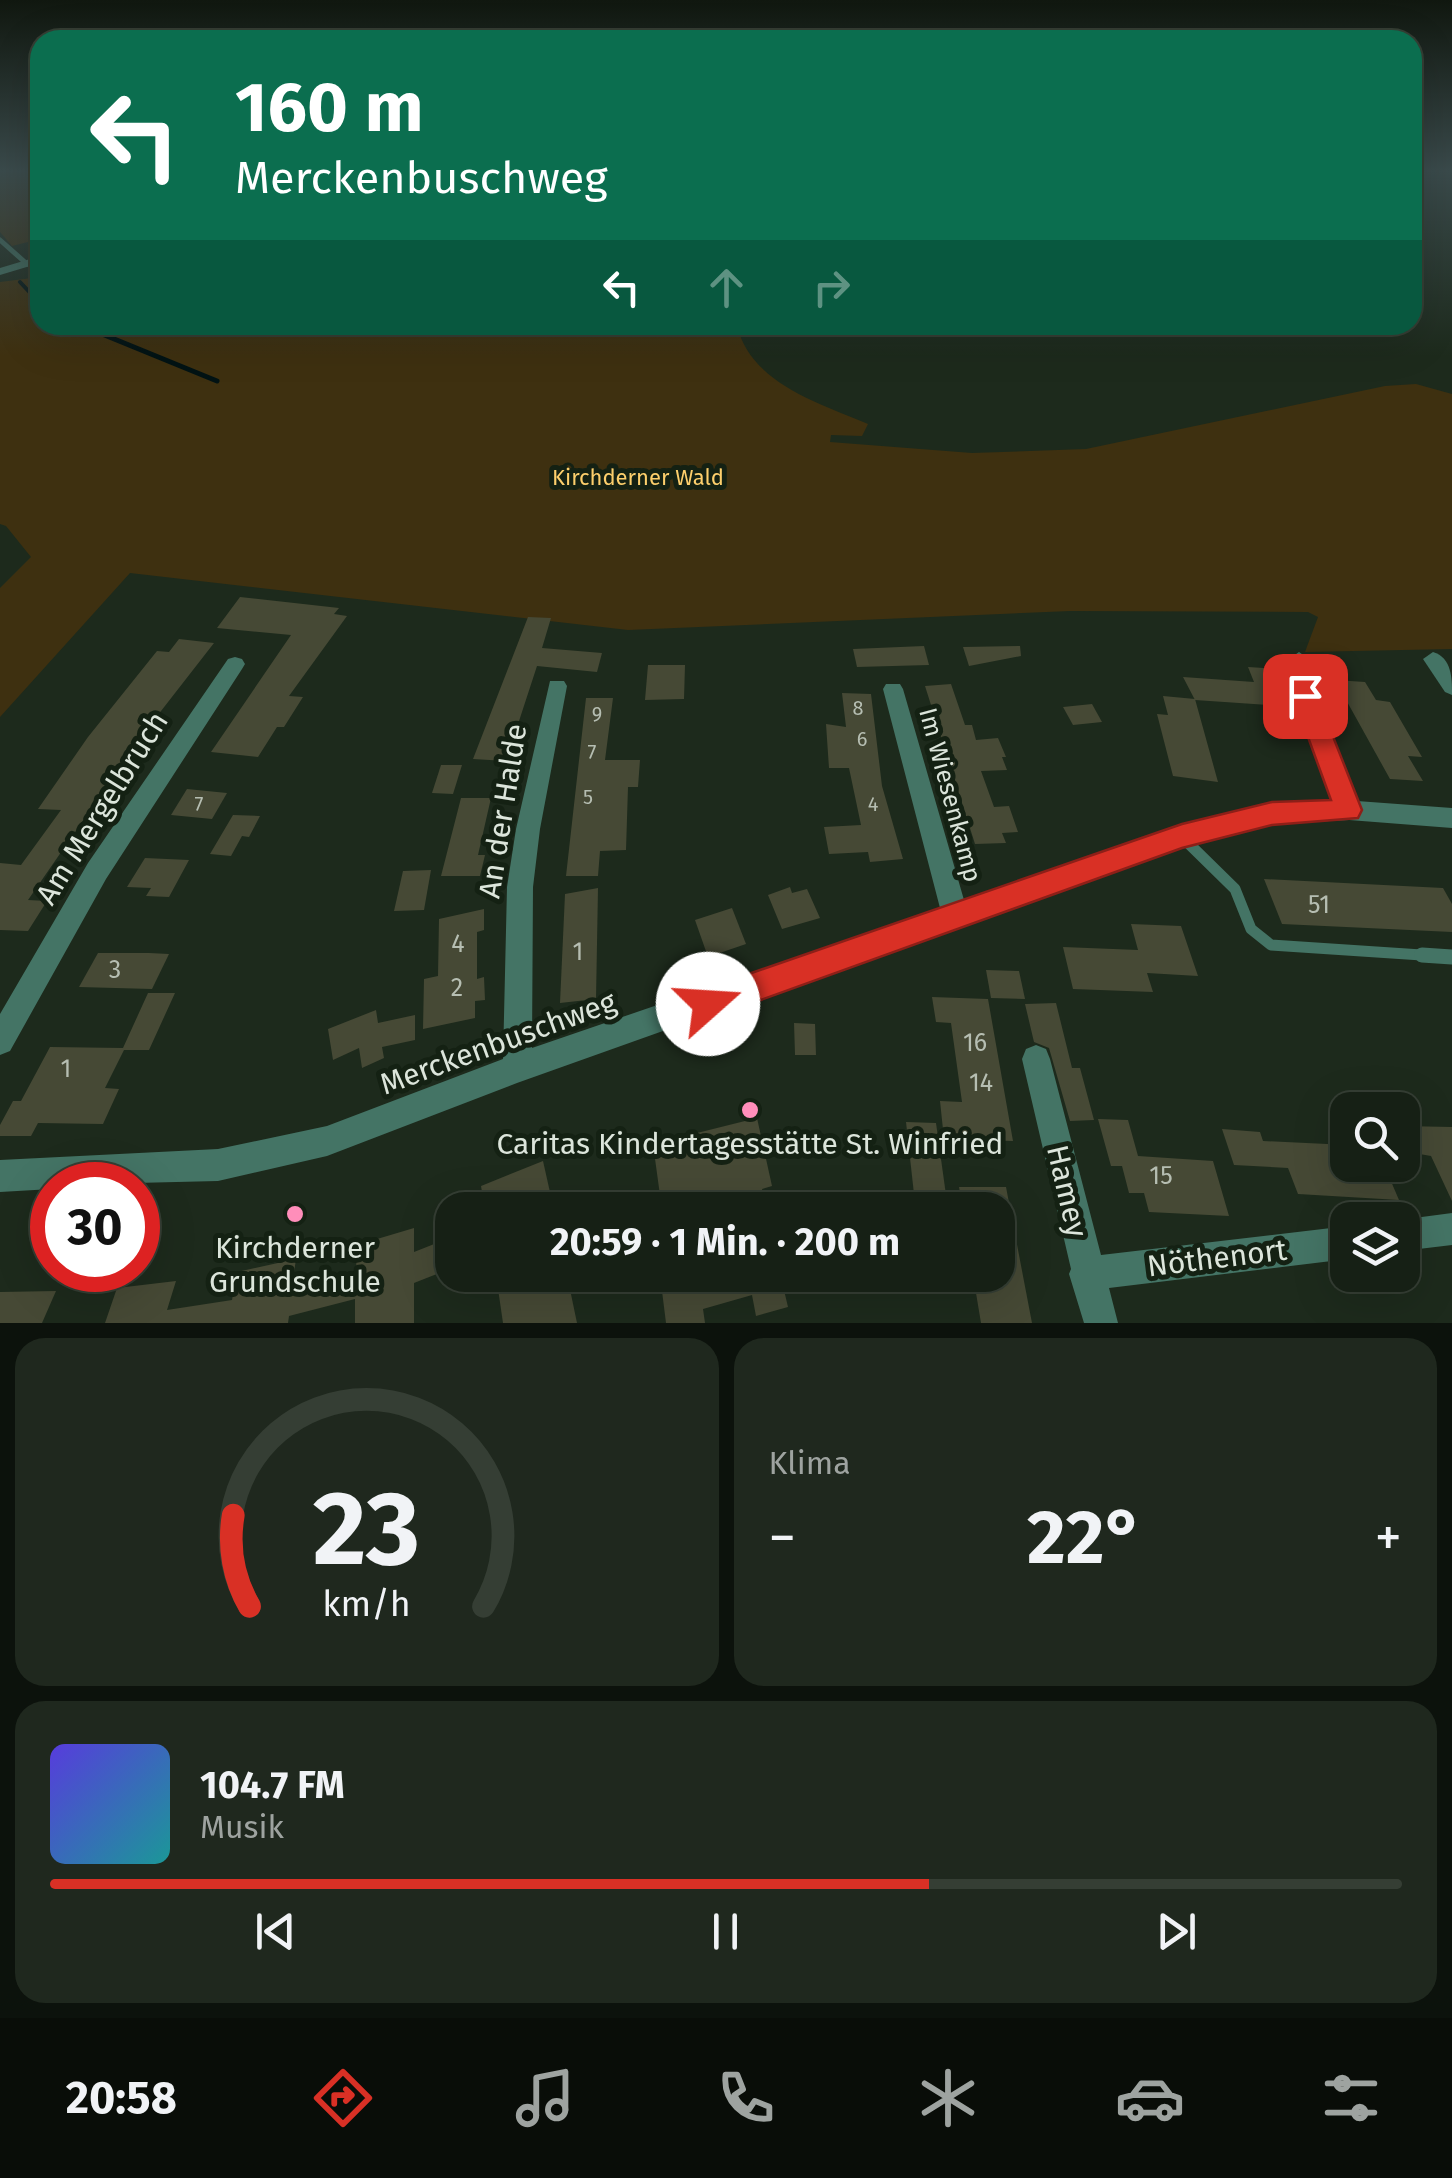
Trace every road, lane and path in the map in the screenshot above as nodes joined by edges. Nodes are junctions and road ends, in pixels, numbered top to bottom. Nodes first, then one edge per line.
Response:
1 (0, 240) edge
2 (30, 258) edge
3 (30, 264) edge
4 (0, 272) edge
5 (1299, 659) dead end
6 (1432, 659) dead end
7 (234, 664) dead end
8 (557, 686) dead end
9 (1452, 687) edge
10 (893, 689) dead end
11 (1348, 810) junction
12 (1452, 818) edge
13 (1182, 836) junction
14 (955, 915) junction
15 (1452, 957) edge
16 (0, 1041) edge
17 (1036, 1058) dead end
18 (517, 1068) junction
19 (0, 1176) edge
20 (1452, 1228) edge
21 (1420, 1232) edge
22 (1330, 1244) edge
23 (1086, 1274) junction
24 (1101, 1323) edge

1 - 2 lane
3 - 4 street
5 - 11 street
6 - 9 street
7 - 16 street, Am Mergelbruch
8 - 18 street, An der Halde
10 - 14 street, Im Wiesenkamp
11 - 12 street, Merckenbuschweg
11 - 13 street, Merckenbuschweg
13 - 14 street, Merckenbuschweg
13 - 15 lane
14 - 18 street, Merckenbuschweg
17 - 23 street, Hamey
18 - 19 street, Merckenbuschweg
20 - 21 street
22 - 23 street, Nöthenort
23 - 24 street, Hamey

